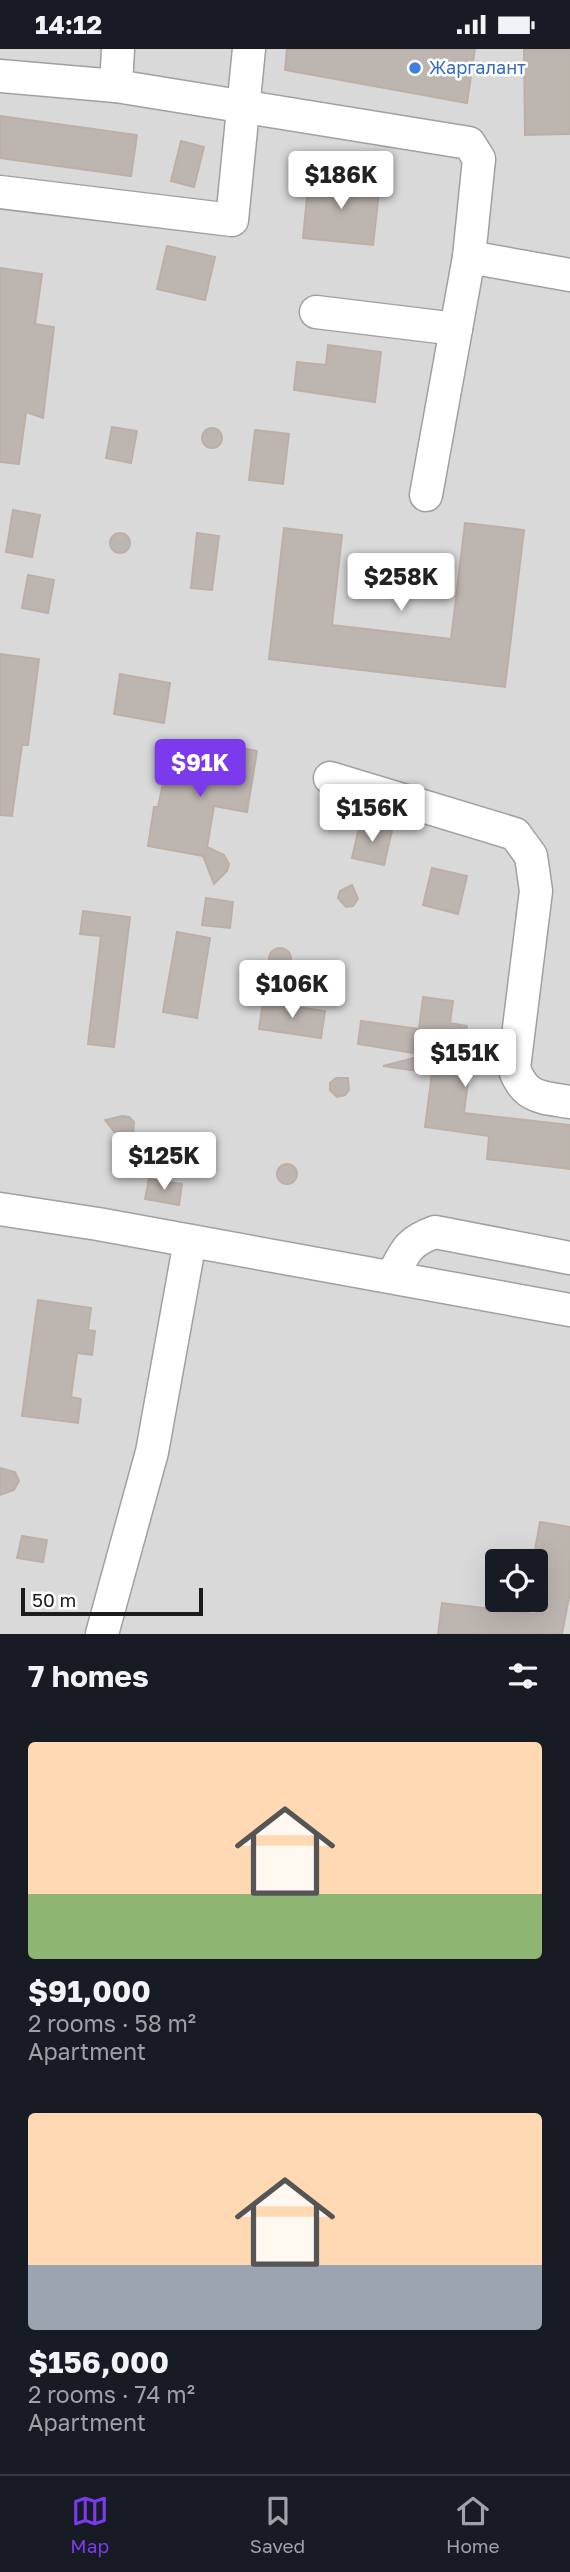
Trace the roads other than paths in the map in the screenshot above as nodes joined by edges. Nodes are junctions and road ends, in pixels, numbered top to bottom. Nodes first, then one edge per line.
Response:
1 (118, 49) edge
2 (249, 49) edge
3 (0, 76) edge
4 (116, 86) junction
5 (243, 108) junction
6 (0, 192) edge
7 (469, 257) junction
8 (570, 275) edge
9 (316, 312) dead end
10 (456, 330) junction
11 (426, 495) dead end
12 (330, 778) dead end
13 (570, 1102) edge
14 (0, 1209) edge
15 (190, 1241) junction
16 (570, 1258) edge
17 (392, 1277) junction
18 (570, 1310) edge
19 (102, 1634) edge

1 - 4 street
2 - 5 street
3 - 4 street
4 - 5 street
5 - 6 street
5 - 7 street
7 - 8 street
7 - 10 street
9 - 10 street
10 - 11 street
12 - 13 street
14 - 15 street
15 - 17 street
15 - 19 street
16 - 17 street
17 - 18 street

